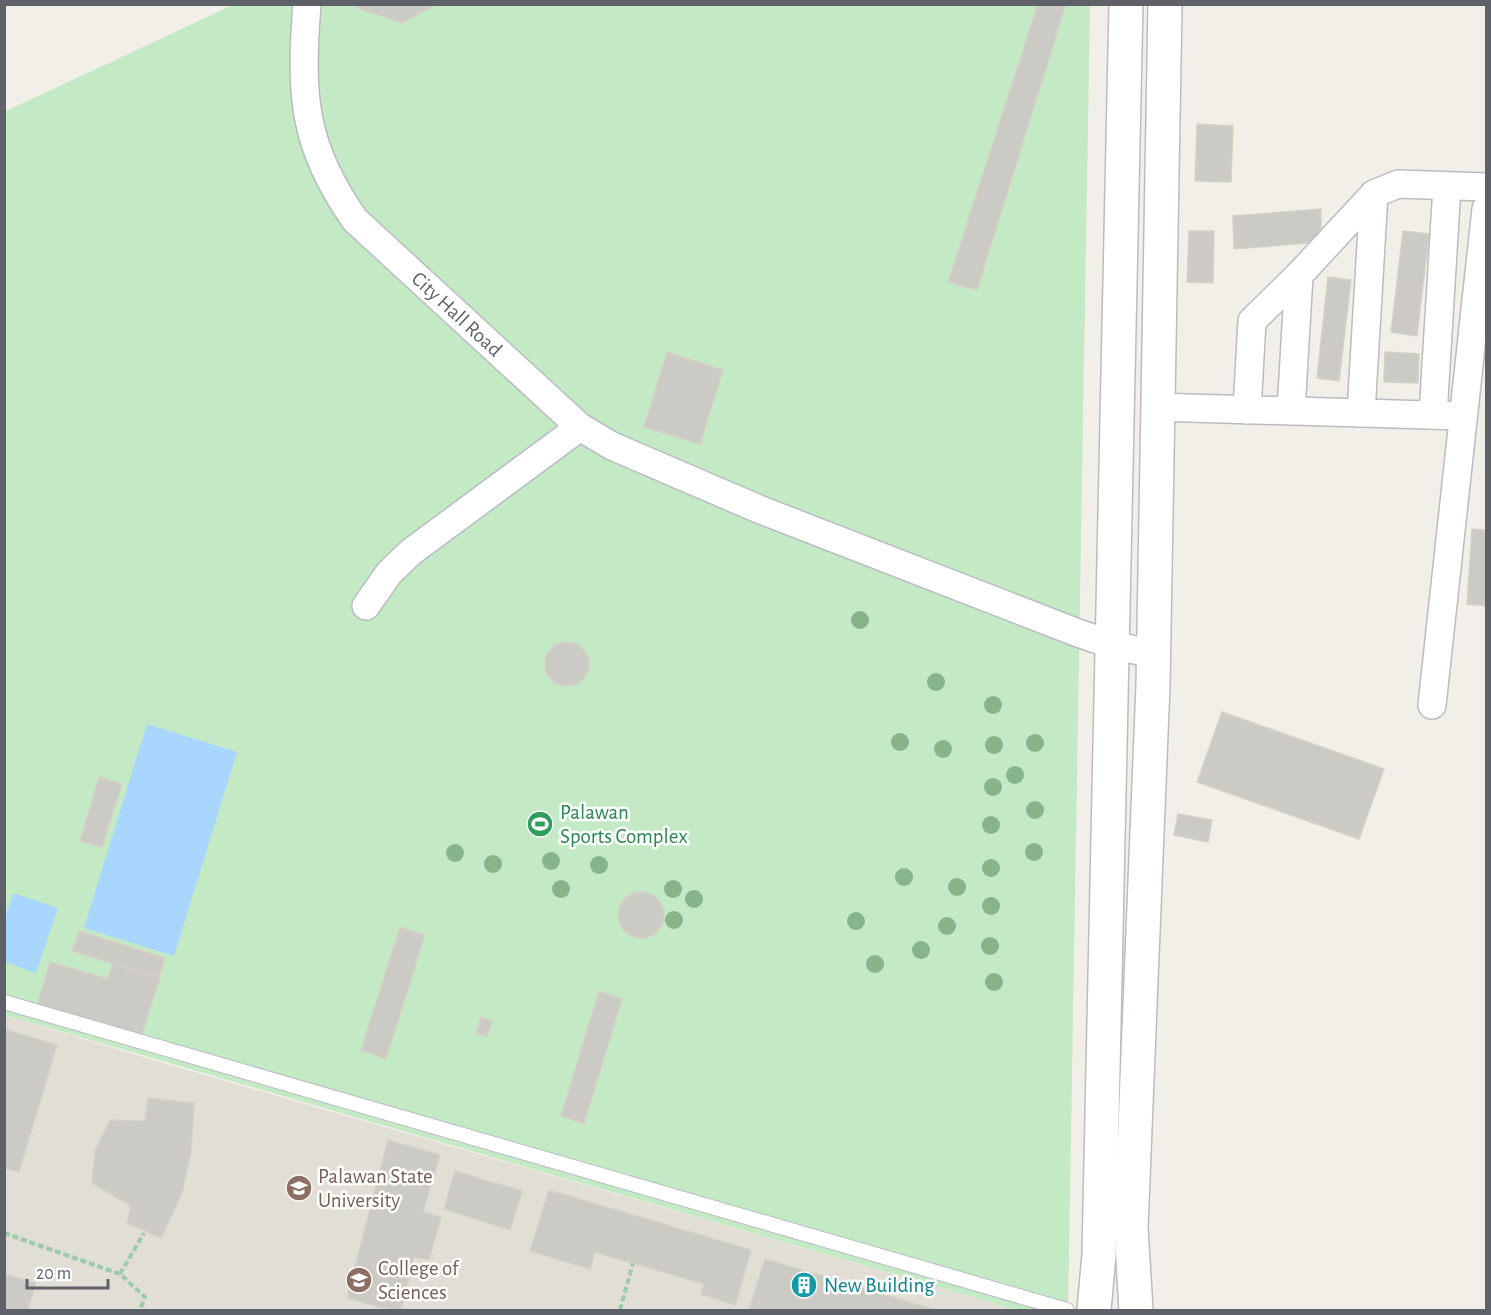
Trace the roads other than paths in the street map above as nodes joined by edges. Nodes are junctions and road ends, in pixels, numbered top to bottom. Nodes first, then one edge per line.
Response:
1 (307, 4) edge
2 (1126, 4) edge
3 (1165, 4) edge
4 (1447, 186) junction
5 (1486, 187) edge
6 (1374, 194) junction
7 (1486, 209) edge
8 (1299, 274) junction
9 (1156, 407) junction
10 (1247, 410) junction
11 (1291, 411) junction
12 (1360, 413) junction
13 (1433, 415) junction
14 (1462, 416) junction
15 (580, 427) junction
16 (366, 606) dead end
17 (1113, 645) junction
18 (1153, 654) junction
19 (1432, 705) dead end
20 (4, 1002) edge
21 (1067, 1311) edge
22 (1094, 1311) edge
23 (1136, 1311) edge

1 - 15 street, City Hall Road
2 - 17 street
3 - 9 street
4 - 5 street
4 - 6 street
4 - 13 street
6 - 8 street
6 - 12 street
7 - 14 street
8 - 10 street
8 - 11 street
9 - 10 street
9 - 18 street
10 - 11 street
11 - 12 street
12 - 13 street
13 - 14 street
14 - 19 street
15 - 16 street
15 - 17 street, City Hall Road
17 - 18 street, City Hall Road
17 - 22 street
18 - 23 street
20 - 21 lane

